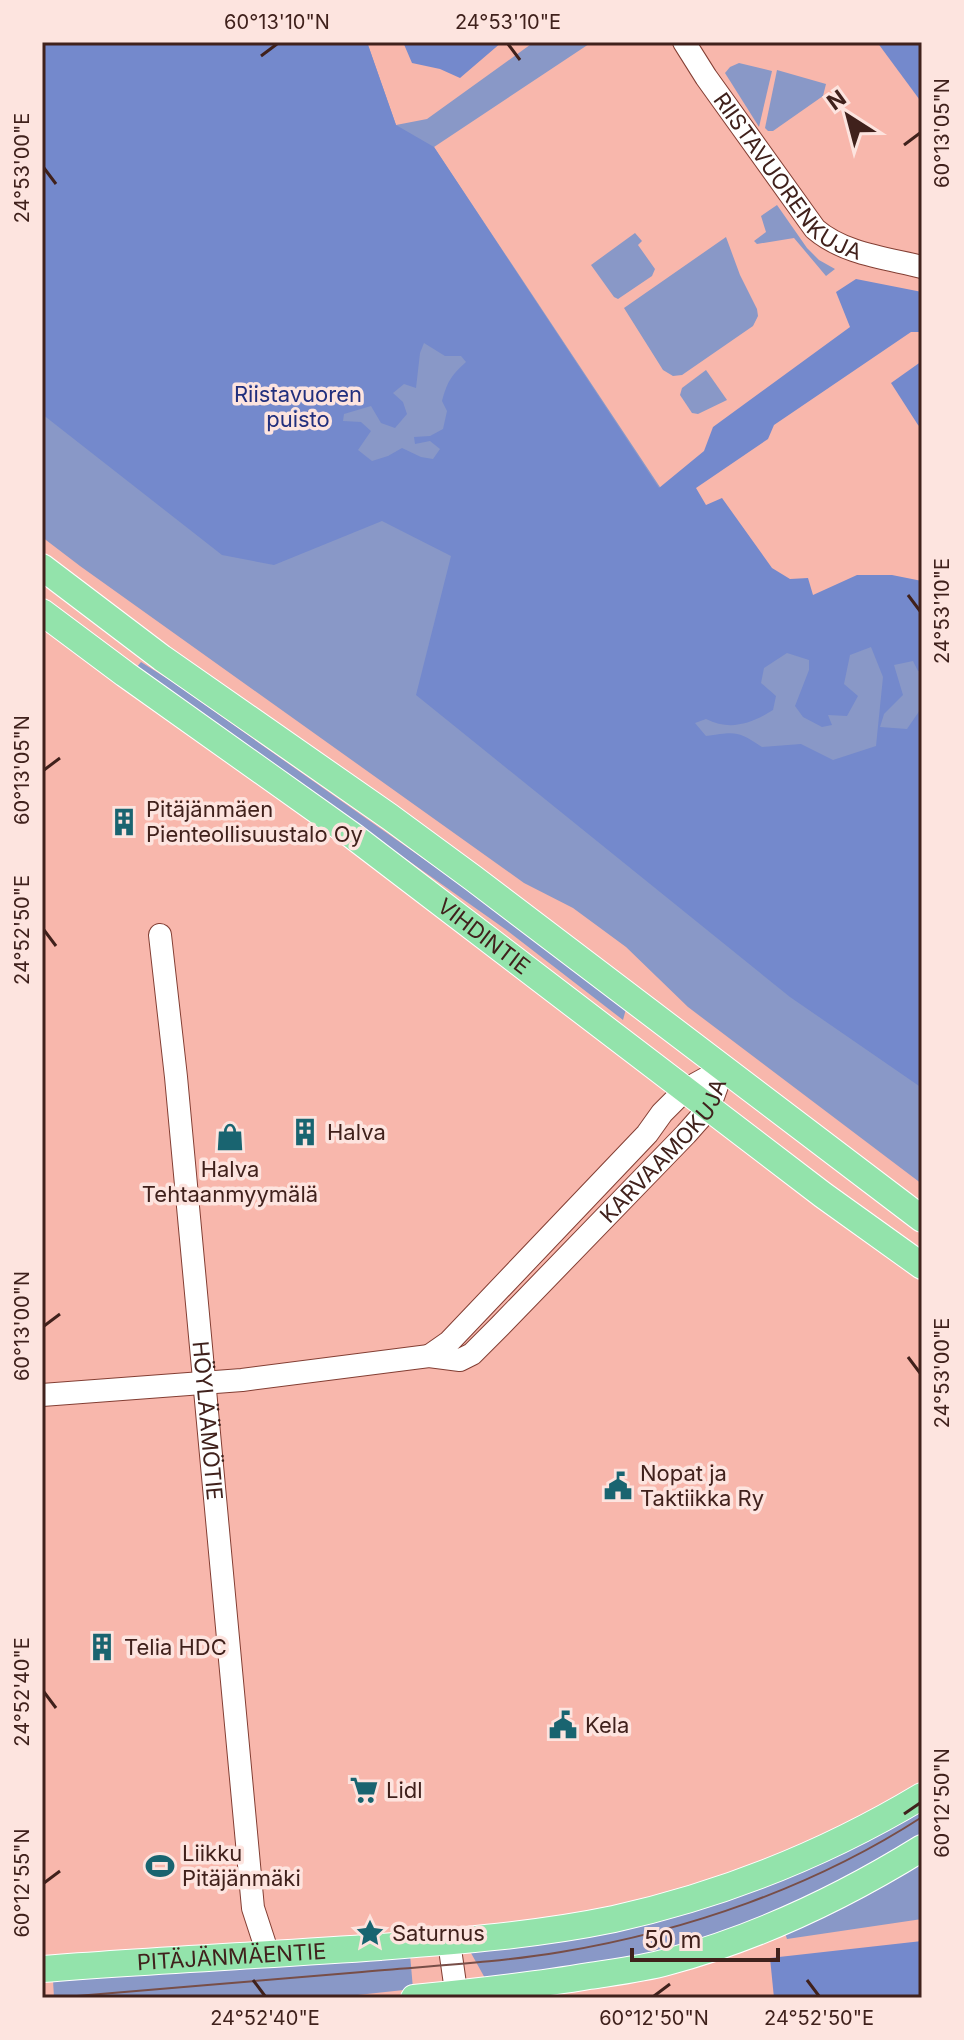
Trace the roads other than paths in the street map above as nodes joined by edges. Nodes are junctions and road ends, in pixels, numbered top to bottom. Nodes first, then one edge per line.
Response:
1 (684, 42) edge
2 (922, 267) edge
3 (42, 567) edge
4 (42, 612) edge
5 (160, 935) dead end
6 (723, 1069) junction
7 (685, 1090) junction
8 (709, 1108) junction
9 (922, 1219) edge
10 (922, 1266) edge
11 (429, 1356) junction
12 (204, 1382) junction
13 (42, 1395) edge
14 (922, 1796) edge
15 (922, 1848) edge
16 (253, 1908) junction
17 (449, 1942) junction
18 (268, 1954) junction
19 (241, 1956) junction
20 (42, 1969) edge
21 (457, 1996) edge
22 (414, 1998) edge

1 - 2 street, RIISTAVUORENKUJA
3 - 6 main road, VIHDINTIE
4 - 7 main road, VIHDINTIE
5 - 12 street, HÖYLÄÄMÖTIE
6 - 7 street, KARVAAMOKUJA
6 - 8 street, KARVAAMOKUJA
6 - 9 main road, VIHDINTIE
7 - 8 main road, VIHDINTIE
7 - 11 street, KARVAAMOKUJA
8 - 10 main road, VIHDINTIE
8 - 11 street, KARVAAMOKUJA
11 - 12 street, KARVAAMOKUJA
12 - 13 street, KARVAAMOKUJA
12 - 16 street, HÖYLÄÄMÖTIE
14 - 17 main road, PITÄJÄNMÄENTIE
15 - 21 main road
16 - 18 street, HÖYLÄÄMÖTIE
16 - 19 street, HÖYLÄÄMÖTIE
17 - 18 main road, PITÄJÄNMÄENTIE
17 - 21 street
18 - 19 main road, PITÄJÄNMÄENTIE
19 - 20 main road, PITÄJÄNMÄENTIE
21 - 22 main road

